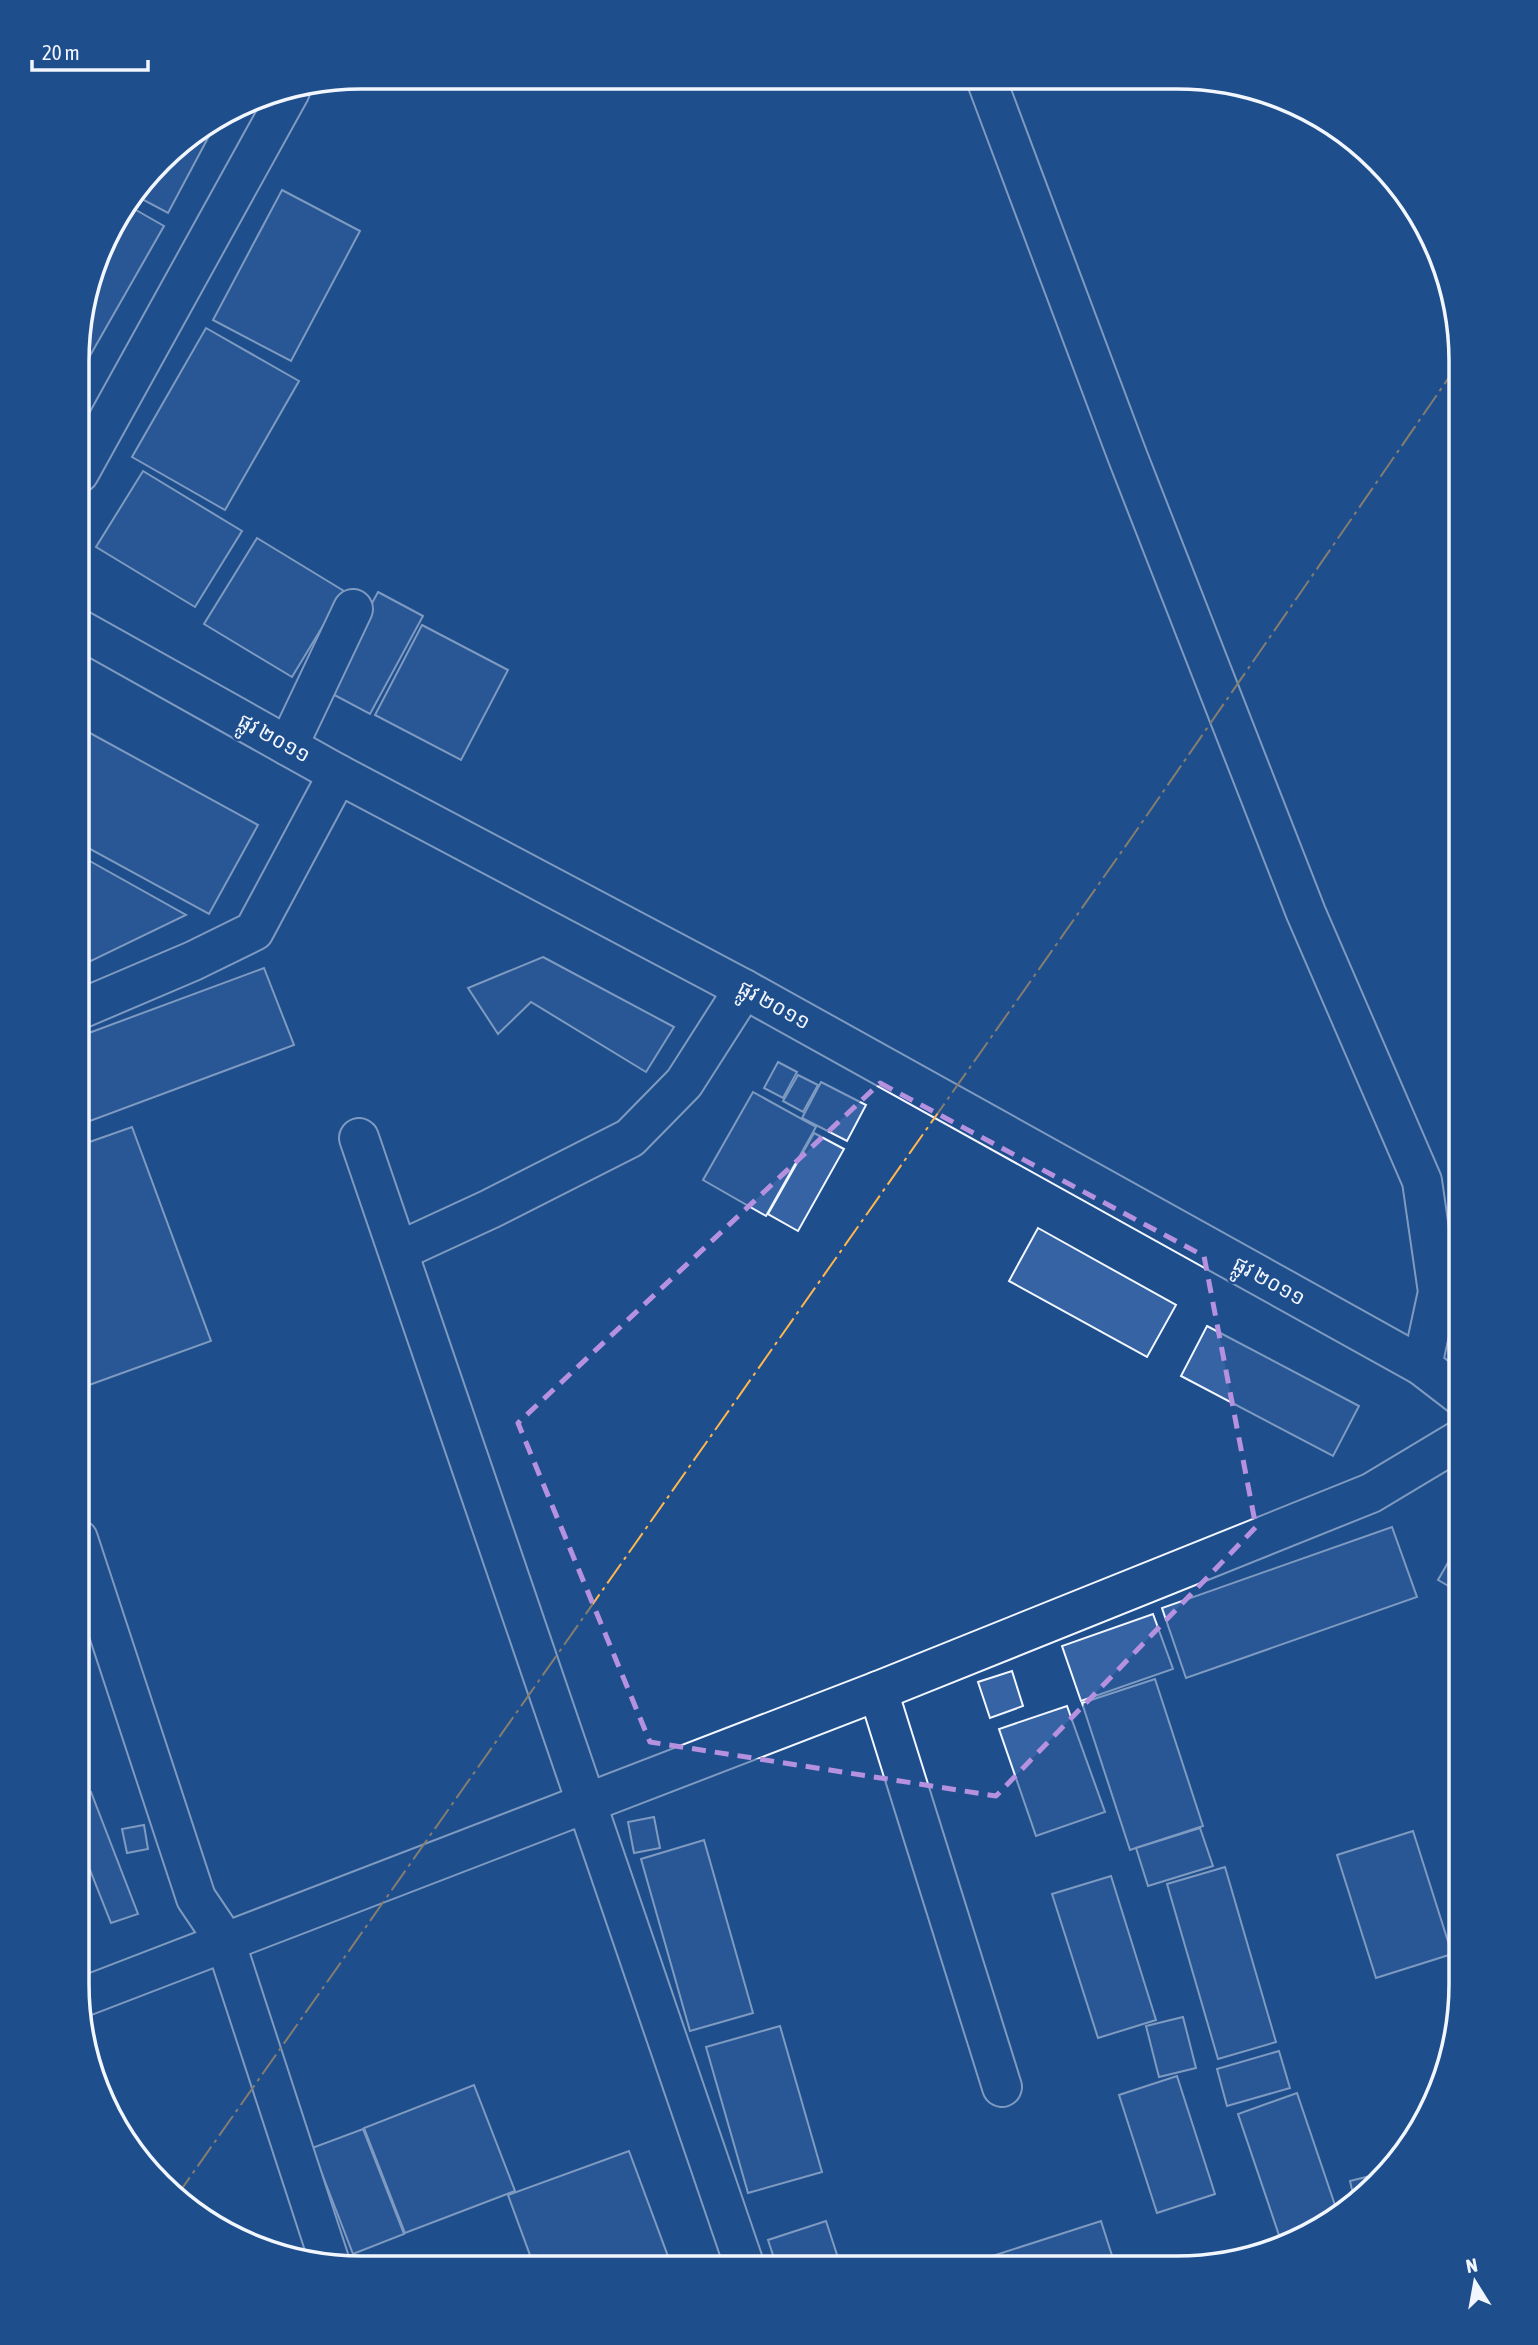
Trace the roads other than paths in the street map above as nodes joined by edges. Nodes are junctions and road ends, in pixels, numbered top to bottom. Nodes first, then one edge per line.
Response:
1 (990, 89) edge
2 (285, 101) edge
3 (89, 455) edge
4 (353, 610) dead end
5 (89, 635) edge
6 (288, 746) junction
7 (338, 774) junction
8 (744, 989) junction
9 (89, 1003) edge
10 (359, 1138) dead end
11 (399, 1251) junction
12 (1422, 1366) junction
13 (1449, 1387) edge
14 (1449, 1446) edge
15 (89, 1572) edge
16 (878, 1691) junction
17 (588, 1800) junction
18 (225, 1941) junction
19 (90, 1994) edge
20 (1002, 2087) dead end
21 (327, 2253) edge
22 (741, 2256) edge

1 - 12 street
2 - 3 street
4 - 6 street
5 - 6 street, ផ្លូវ ២០១១
6 - 7 street, ផ្លូវ ២០១១
7 - 8 street, ផ្លូវ ២០១១
7 - 9 street
8 - 11 street
8 - 12 street, ផ្លូវ ២០១១
10 - 11 street
11 - 17 street
12 - 13 street, ផ្លូវ ២០១១
14 - 16 street
15 - 18 street
16 - 17 street
16 - 20 street
17 - 18 street
17 - 22 street
18 - 19 street
18 - 21 street

